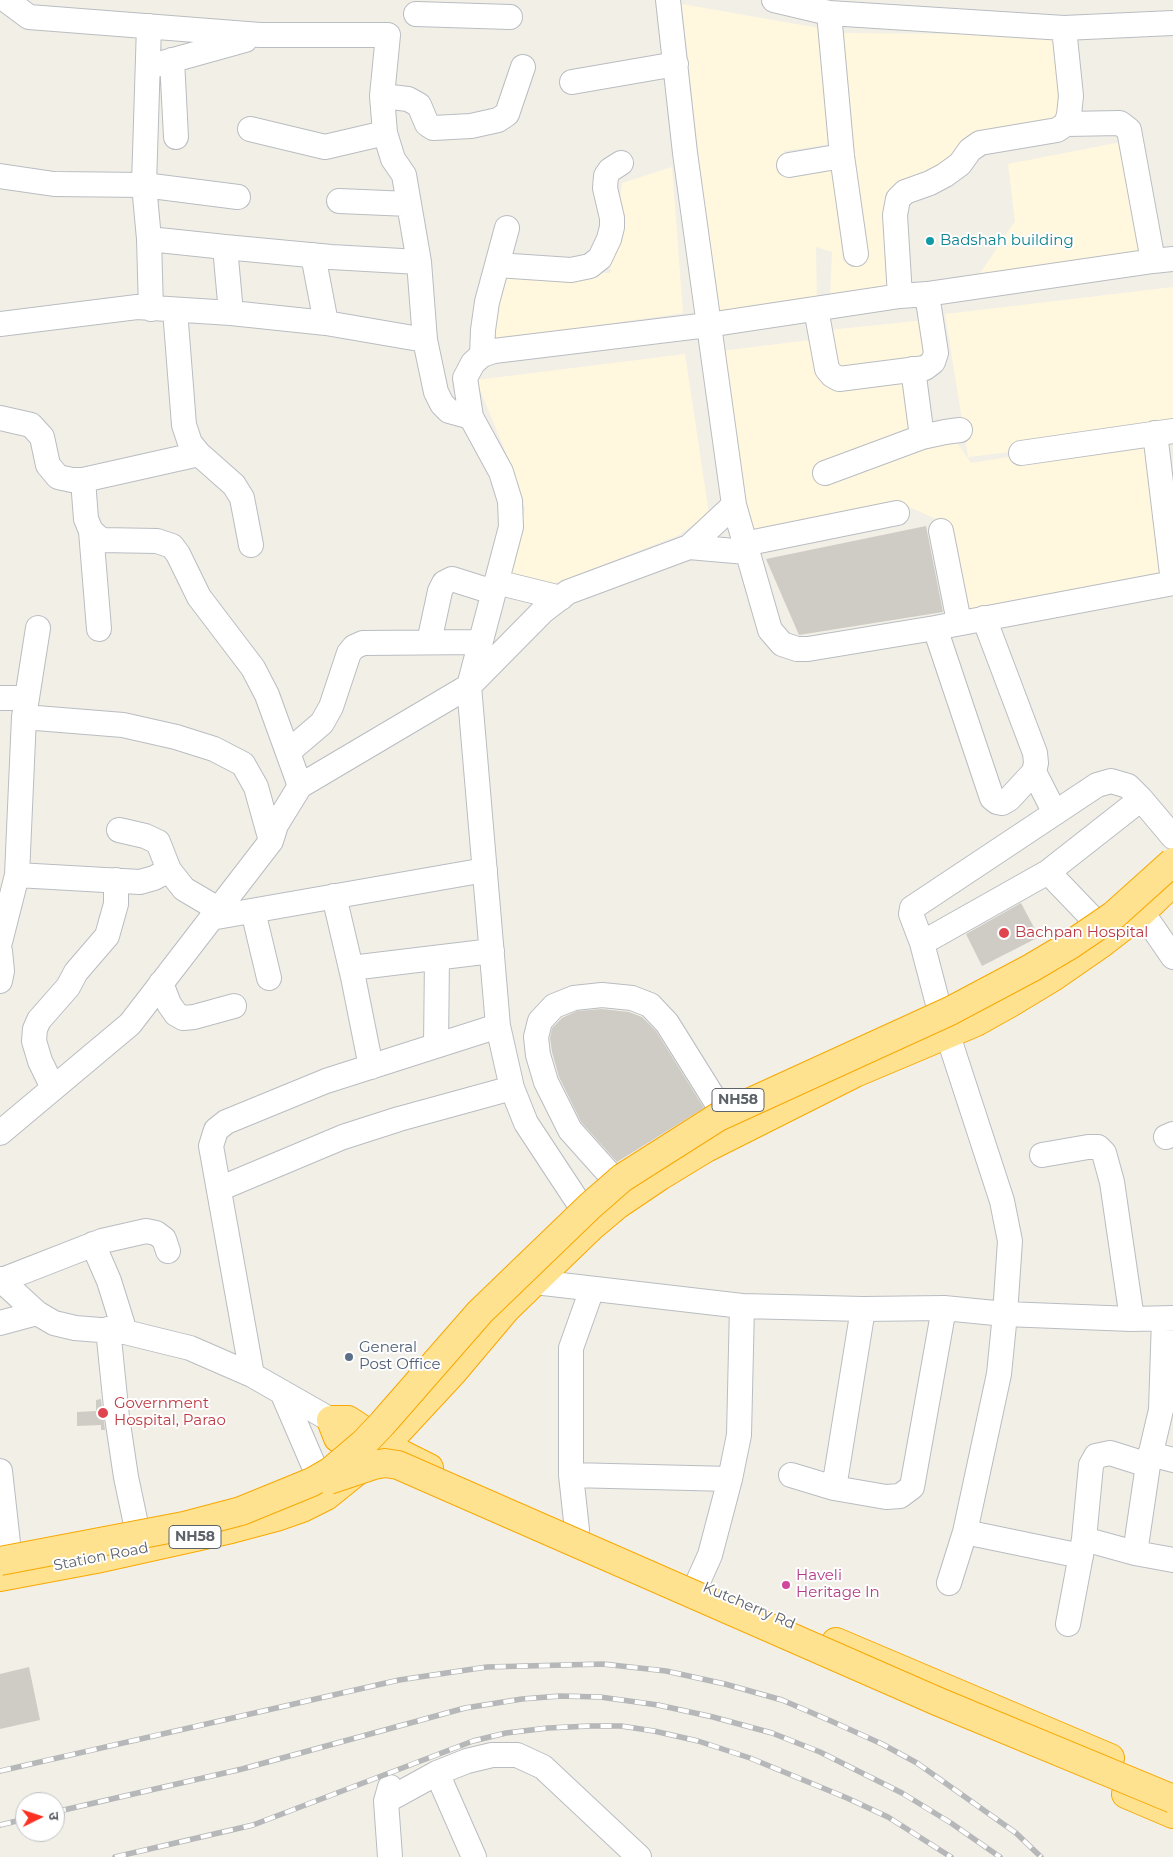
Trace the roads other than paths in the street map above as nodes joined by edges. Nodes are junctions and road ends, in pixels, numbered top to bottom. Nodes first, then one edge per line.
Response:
1 (6, 0) edge
2 (668, 0) edge
3 (774, 0) edge
4 (419, 7) edge
5 (829, 13) junction
6 (510, 17) dead end
7 (1173, 24) edge
8 (149, 26) junction
9 (1064, 28) junction
10 (388, 35) junction
11 (260, 36) junction
12 (172, 60) junction
13 (676, 64) junction
14 (148, 67) junction
15 (523, 67) dead end
16 (572, 82) dead end
17 (382, 96) junction
18 (1066, 124) junction
19 (250, 129) dead end
20 (385, 133) junction
21 (176, 137) dead end
22 (842, 156) junction
23 (622, 163) dead end
24 (789, 165) dead end
25 (0, 176) edge
26 (144, 185) junction
27 (238, 197) dead end
28 (339, 201) dead end
29 (409, 204) junction
30 (507, 228) dead end
31 (148, 239) junction
32 (225, 247) junction
33 (856, 254) dead end
34 (313, 255) junction
35 (1163, 260) edge
36 (419, 262) junction
37 (497, 265) junction
38 (927, 294) junction
39 (900, 296) junction
40 (151, 309) junction
41 (816, 309) junction
42 (175, 310) junction
43 (232, 313) junction
44 (0, 324) edge
45 (326, 324) junction
46 (708, 325) junction
47 (425, 340) junction
48 (482, 355) junction
49 (913, 369) junction
50 (0, 418) edge
51 (471, 418) junction
52 (960, 430) dead end
53 (1164, 432) edge
54 (922, 437) junction
55 (1021, 453) dead end
56 (199, 454) junction
57 (825, 473) dead end
58 (83, 480) junction
59 (734, 505) junction
60 (896, 513) dead end
61 (91, 531) junction
62 (941, 531) dead end
63 (251, 545) dead end
64 (689, 547) junction
65 (745, 548) junction
66 (1173, 583) edge
67 (494, 587) junction
68 (561, 598) junction
69 (984, 618) junction
70 (960, 622) junction
71 (38, 628) dead end
72 (99, 628) dead end
73 (936, 628) junction
74 (429, 642) junction
75 (480, 642) junction
76 (470, 686) junction
77 (0, 698) edge
78 (25, 708) junction
79 (288, 752) junction
80 (1034, 772) junction
81 (300, 786) junction
82 (1141, 799) junction
83 (1054, 813) junction
84 (119, 830) dead end
85 (1173, 837) edge
86 (271, 841) junction
87 (1173, 853) edge
88 (11, 861) edge
89 (1173, 862) edge
90 (169, 870) junction
91 (485, 870) junction
92 (1048, 872) junction
93 (1173, 873) edge
94 (116, 880) junction
95 (1173, 882) edge
96 (334, 896) junction
97 (253, 911) junction
98 (1142, 912) junction
99 (215, 914) junction
100 (1094, 921) junction
101 (0, 942) edge
102 (922, 944) junction
103 (0, 951) edge
104 (492, 951) junction
105 (1173, 957) edge
106 (437, 958) junction
107 (351, 968) junction
108 (269, 978) dead end
109 (0, 981) edge
110 (161, 983) junction
111 (234, 1006) dead end
112 (939, 1008) junction
113 (498, 1026) junction
114 (948, 1034) junction
115 (436, 1046) junction
116 (371, 1067) junction
117 (53, 1088) junction
118 (512, 1088) junction
119 (720, 1108) junction
120 (0, 1133) edge
121 (1042, 1155) dead end
122 (613, 1178) junction
123 (219, 1188) junction
124 (586, 1216) junction
125 (93, 1244) junction
126 (168, 1251) dead end
127 (1, 1280) edge
128 (535, 1282) junction
129 (592, 1289) junction
130 (742, 1306) junction
131 (944, 1308) junction
132 (863, 1310) junction
133 (37, 1313) junction
134 (1006, 1314) junction
135 (1168, 1318) edge
136 (1132, 1319) junction
137 (0, 1323) edge
138 (116, 1331) junction
139 (252, 1375) junction
140 (282, 1392) junction
141 (1167, 1411) edge
142 (331, 1420) joint
143 (368, 1445) junction
144 (1149, 1460) junction
145 (1173, 1460) edge
146 (315, 1470) junction
147 (0, 1472) edge
148 (350, 1472) junction
149 (571, 1475) junction
150 (791, 1475) dead end
151 (730, 1479) junction
152 (834, 1488) junction
153 (326, 1496) junction
154 (136, 1529) junction
155 (577, 1530) junction
156 (965, 1532) junction
157 (1082, 1547) junction
158 (1135, 1553) junction
159 (1173, 1560) edge
160 (2, 1563) edge
161 (949, 1583) dead end
162 (697, 1584) junction
163 (1068, 1624) dead end
164 (437, 1773) junction
165 (1173, 1785) edge
166 (1173, 1800) edge
167 (1173, 1814) edge
168 (390, 1857) edge
169 (474, 1857) edge
170 (639, 1857) edge

1 - 8 street
2 - 13 street
3 - 5 street
4 - 6 street
4 - 10 street
5 - 9 street
5 - 22 street
7 - 9 street
8 - 11 street
8 - 14 street
9 - 18 street
10 - 11 street
10 - 17 street
11 - 12 street
12 - 14 street
12 - 21 street
13 - 16 street
13 - 46 street
14 - 26 street
15 - 17 street
17 - 20 street
18 - 35 street
18 - 39 street
19 - 20 street
20 - 29 street
22 - 24 street
22 - 33 street
23 - 37 street
25 - 26 street
26 - 27 street
26 - 31 street
28 - 29 street
29 - 36 street
30 - 37 street
31 - 32 street
31 - 40 street
32 - 34 street
32 - 43 street
34 - 36 street
34 - 45 street
35 - 38 street
36 - 47 street
37 - 48 street
38 - 39 street
38 - 49 street
39 - 41 street
40 - 42 street
40 - 44 street
41 - 46 street
41 - 49 street
42 - 43 street
42 - 56 street
43 - 45 street
45 - 47 street
46 - 48 street
46 - 59 street
47 - 51 street
48 - 51 street
49 - 54 street
50 - 58 street
51 - 67 street
52 - 54 street
53 - 55 street
53 - 66 street
54 - 57 street
56 - 58 street
56 - 63 street
58 - 61 street
59 - 64 street
59 - 65 street
60 - 65 street
61 - 72 street
61 - 79 street
62 - 70 street
64 - 65 street
64 - 68 street
65 - 73 street
66 - 69 street
67 - 68 street
67 - 74 street
67 - 75 street
68 - 76 street
69 - 70 street
69 - 80 street
70 - 73 street
71 - 78 street
73 - 80 street
74 - 75 street
74 - 79 street
75 - 76 street
76 - 81 street
76 - 91 street
77 - 78 street
78 - 86 street
78 - 88 street
79 - 81 street
80 - 83 street
81 - 86 street
82 - 83 street
82 - 85 street
82 - 92 street
83 - 102 street
84 - 90 street
86 - 99 street
87 - 100 highway, NH58
88 - 94 street
88 - 101 street
89 - 160 highway, bridge
90 - 94 street
90 - 99 street
91 - 96 street
91 - 104 street
92 - 100 street
92 - 102 street
93 - 148 highway
94 - 117 street
95 - 98 highway, NH58
96 - 97 street
96 - 107 street
97 - 99 street
97 - 108 street
98 - 105 street
98 - 114 highway, NH58
99 - 110 street
100 - 112 highway, NH58
102 - 112 street
103 - 109 street
104 - 106 street
104 - 113 street
106 - 107 street
106 - 115 street
107 - 116 street
110 - 111 street
110 - 117 street
112 - 114 street
112 - 119 highway, NH58
113 - 115 street
113 - 118 street
114 - 124 highway, NH58
114 - 134 street
115 - 116 street
116 - 123 street
117 - 120 street
118 - 123 street
118 - 124 street
119 - 122 highway, NH58
119 - 122 street
121 - 136 street
122 - 124 highway, NH58
123 - 139 street
124 - 128 highway, NH58
124 - 143 highway, NH58
125 - 126 street
125 - 127 street
125 - 138 street
127 - 133 street
128 - 129 street
128 - 143 highway, NH58
129 - 130 street
129 - 149 street
130 - 132 street
130 - 151 street
131 - 132 street
131 - 134 street
131 - 152 street
132 - 152 street
133 - 137 street
133 - 138 street
134 - 136 street
134 - 156 street
135 - 136 street
135 - 141 street
138 - 139 street
138 - 154 street
139 - 140 street
140 - 142 street
140 - 146 street
141 - 144 street
142 - 143 highway
143 - 146 highway, Station Road / NH58
143 - 153 highway, Station Road / NH58
143 - 155 highway, Kutcherry Rd
143 - 167 highway
144 - 145 street
144 - 157 street
144 - 158 street
146 - 153 street
146 - 154 highway, Station Road / NH58
147 - 160 street
148 - 160 highway, bridge
148 - 166 highway, bridge
149 - 151 street
149 - 155 street
150 - 152 street
151 - 162 street
153 - 160 highway, Station Road / NH58
154 - 160 highway, Station Road / NH58
155 - 162 highway, Kutcherry Rd
156 - 157 street
156 - 161 street
157 - 158 street
157 - 163 street
158 - 159 street
162 - 165 highway, Kutcherry Rd
164 - 168 street
164 - 169 street
164 - 170 street

